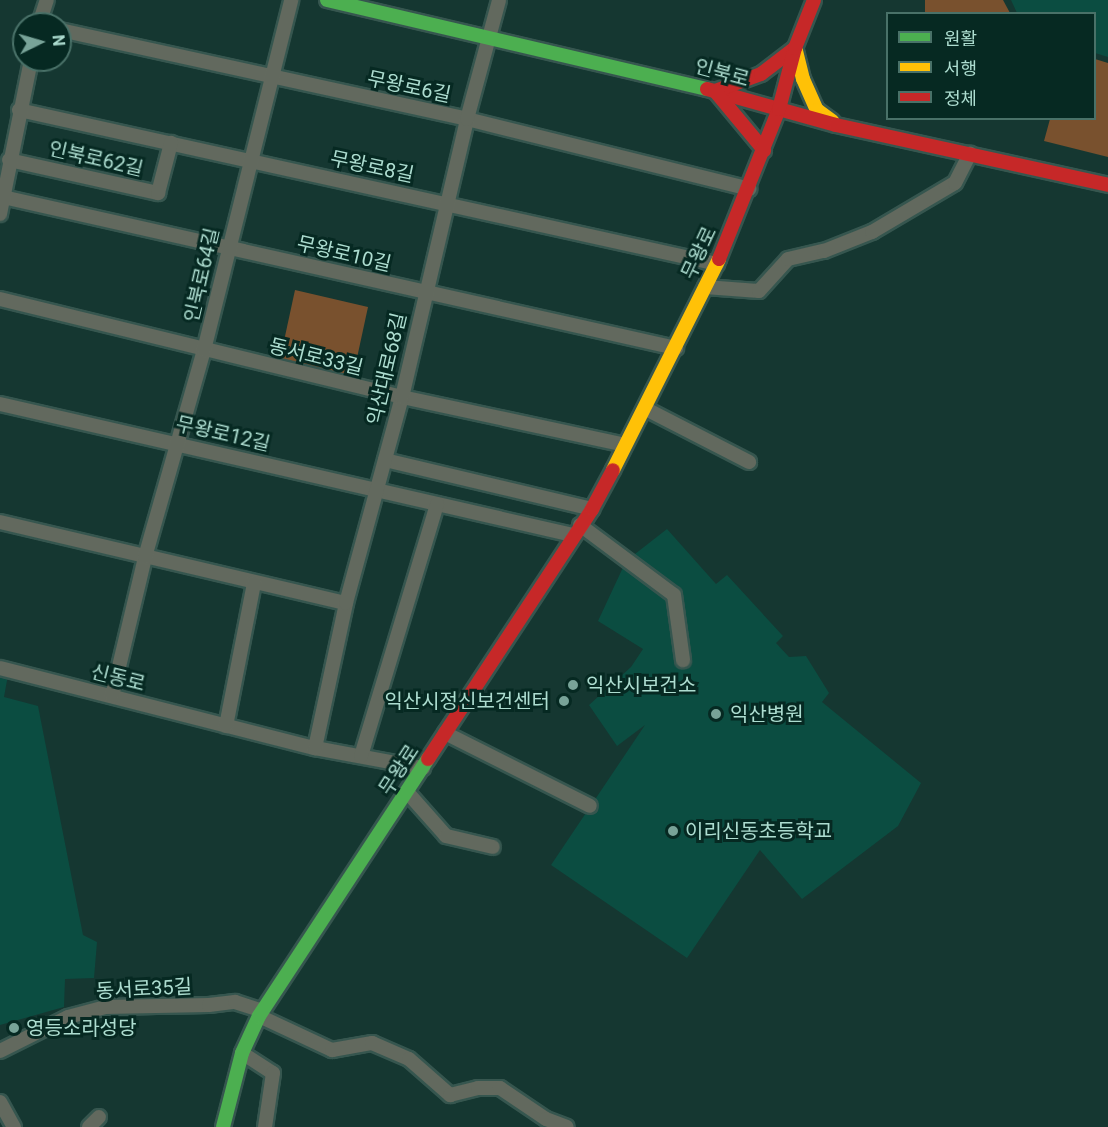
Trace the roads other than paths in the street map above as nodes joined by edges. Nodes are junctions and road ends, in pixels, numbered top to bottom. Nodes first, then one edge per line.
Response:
1 (291, 0) edge
2 (327, 0) edge
3 (499, 0) edge
4 (814, 0) edge
5 (72, 33) edge
6 (489, 39) junction
7 (795, 48) junction
8 (28, 72) edge
9 (271, 78) junction
10 (715, 91) junction
11 (779, 109) junction
12 (19, 110) junction
13 (467, 119) junction
14 (836, 125) junction
15 (171, 143) junction
16 (764, 150) junction
17 (970, 154) junction
18 (9, 160) junction
19 (249, 160) junction
20 (1108, 185) edge
21 (749, 189) junction
22 (3, 197) junction
23 (447, 204) junction
24 (0, 214) edge
25 (228, 248) junction
26 (717, 264) junction
27 (705, 287) junction
28 (425, 292) junction
29 (0, 299) edge
30 (676, 348) junction
31 (204, 350) junction
32 (402, 397) junction
33 (0, 404) edge
34 (646, 410) junction
35 (176, 442) junction
36 (625, 445) junction
37 (385, 460) junction
38 (748, 462) dead end
39 (377, 490) junction
40 (437, 504) junction
41 (592, 509) junction
42 (0, 522) edge
43 (577, 530) junction
44 (145, 557) junction
45 (254, 583) junction
46 (346, 603) junction
47 (683, 660) dead end
48 (0, 668) edge
49 (112, 696) junction
50 (226, 726) junction
51 (446, 733) junction
52 (315, 748) junction
53 (361, 756) junction
54 (423, 768) junction
55 (408, 793) junction
56 (590, 806) dead end
57 (493, 847) dead end
58 (260, 1014) junction
59 (0, 1051) edge
60 (242, 1053) junction
61 (0, 1102) edge
62 (14, 1127) edge
63 (223, 1127) edge
64 (266, 1127) edge
65 (567, 1127) edge

1 - 9 street, 인북로64길
2 - 6 street, 인북로
3 - 6 street, 익산대로68길
4 - 7 street, 무왕로
5 - 9 street, 무왕로6길
6 - 10 street, 인북로
6 - 13 street, 익산대로68길
7 - 10 street
7 - 11 street, 무왕로
7 - 14 street
8 - 12 street
9 - 13 street, 무왕로6길
9 - 19 street, 인북로64길
10 - 11 street, 인북로
10 - 16 street
11 - 14 street, 인북로
11 - 16 street, 무왕로
12 - 15 street, 무왕로8길
12 - 18 street
13 - 21 street, 무왕로6길
13 - 23 street, 익산대로68길
14 - 17 street, 인북로
15 - 18 street, 인북로62길
15 - 19 street, 무왕로8길
16 - 21 street, 무왕로
17 - 20 street, 인북로
17 - 27 street
18 - 22 street
19 - 23 street, 무왕로8길
19 - 25 street, 인북로64길
21 - 26 street, 무왕로
22 - 24 street
22 - 25 street, 무왕로10길
23 - 26 street, 무왕로8길
23 - 28 street, 익산대로68길
25 - 28 street, 무왕로10길
25 - 31 street, 인북로64길
26 - 27 street, 무왕로
27 - 30 street, 무왕로
28 - 30 street, 무왕로10길
28 - 32 street, 익산대로68길
29 - 31 street, 동서로33길
30 - 34 street, 무왕로
31 - 32 street, 동서로33길
31 - 35 street, 인북로64길
32 - 36 street, 동서로33길
32 - 37 street, 익산대로68길
33 - 35 street, 무왕로12길
34 - 36 street, 무왕로
34 - 38 street
35 - 39 street, 무왕로12길
35 - 44 street, 인북로64길
36 - 41 street, 무왕로
37 - 39 street, 익산대로68길
37 - 41 street
39 - 40 street, 무왕로12길
39 - 46 street, 익산대로68길
40 - 43 street, 무왕로12길
40 - 53 street
41 - 43 street, 무왕로
42 - 44 street
43 - 47 street
43 - 51 street, 무왕로
44 - 45 street
44 - 49 street, 인북로64길
45 - 46 street
45 - 50 street
46 - 52 street, 익산대로68길
48 - 49 street, 신동로
49 - 50 street, 신동로
50 - 52 street, 신동로
51 - 54 street, 무왕로
51 - 56 street
52 - 53 street, 신동로
53 - 54 street, 신동로
54 - 55 street, 무왕로
55 - 57 street
55 - 58 street, 무왕로
58 - 59 street, 동서로35길
58 - 60 street, 무왕로
58 - 65 street, 동서로35길
60 - 63 street, 무왕로
60 - 64 street
61 - 62 street

